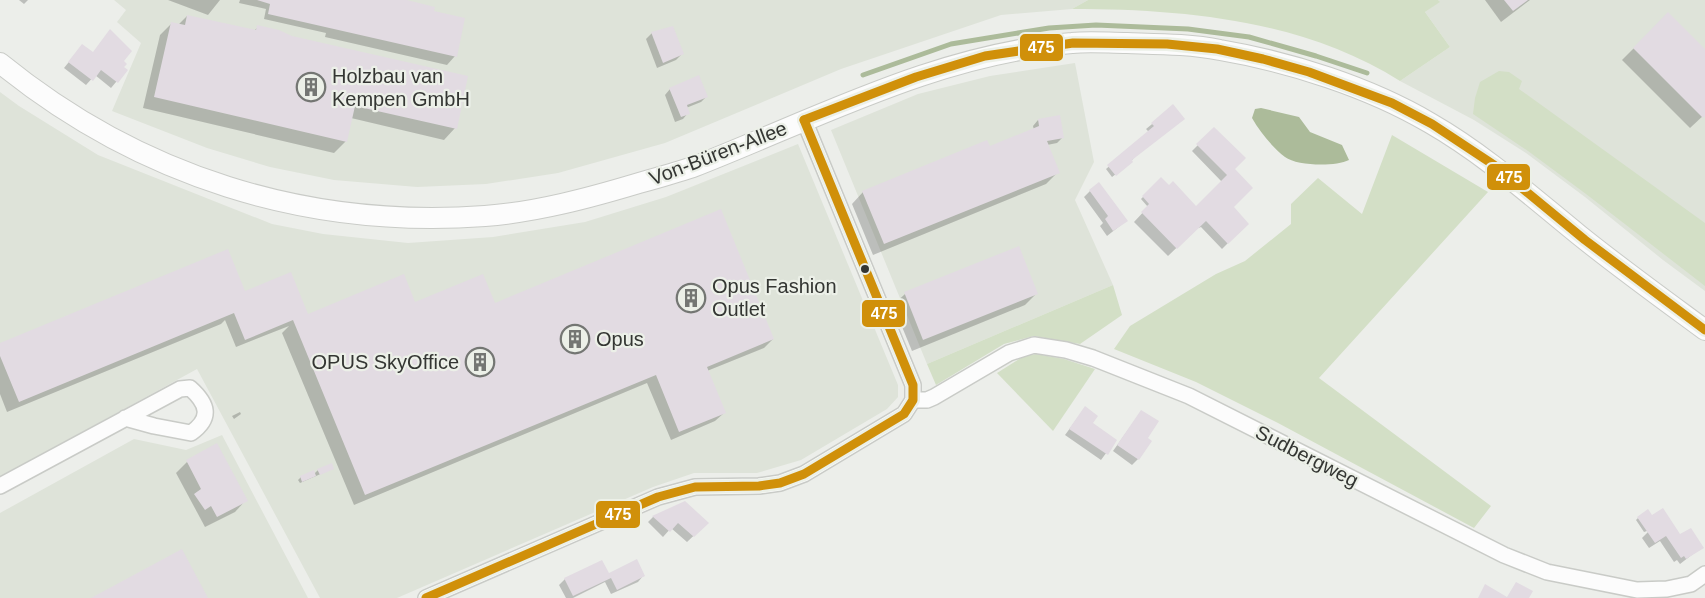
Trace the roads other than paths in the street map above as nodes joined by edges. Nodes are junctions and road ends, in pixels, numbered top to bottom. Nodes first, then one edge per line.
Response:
1 (0, 63) edge
2 (804, 120) junction
3 (1705, 330) edge
4 (913, 400) junction
5 (125, 418) junction
6 (0, 486) edge
7 (1705, 574) edge
8 (426, 598) edge

1 - 2 street, Von-Büren-Allee
2 - 3 street, Von-Büren-Allee
2 - 4 street
4 - 7 street, Sudbergweg
4 - 8 street
5 - 5 street
5 - 6 street

